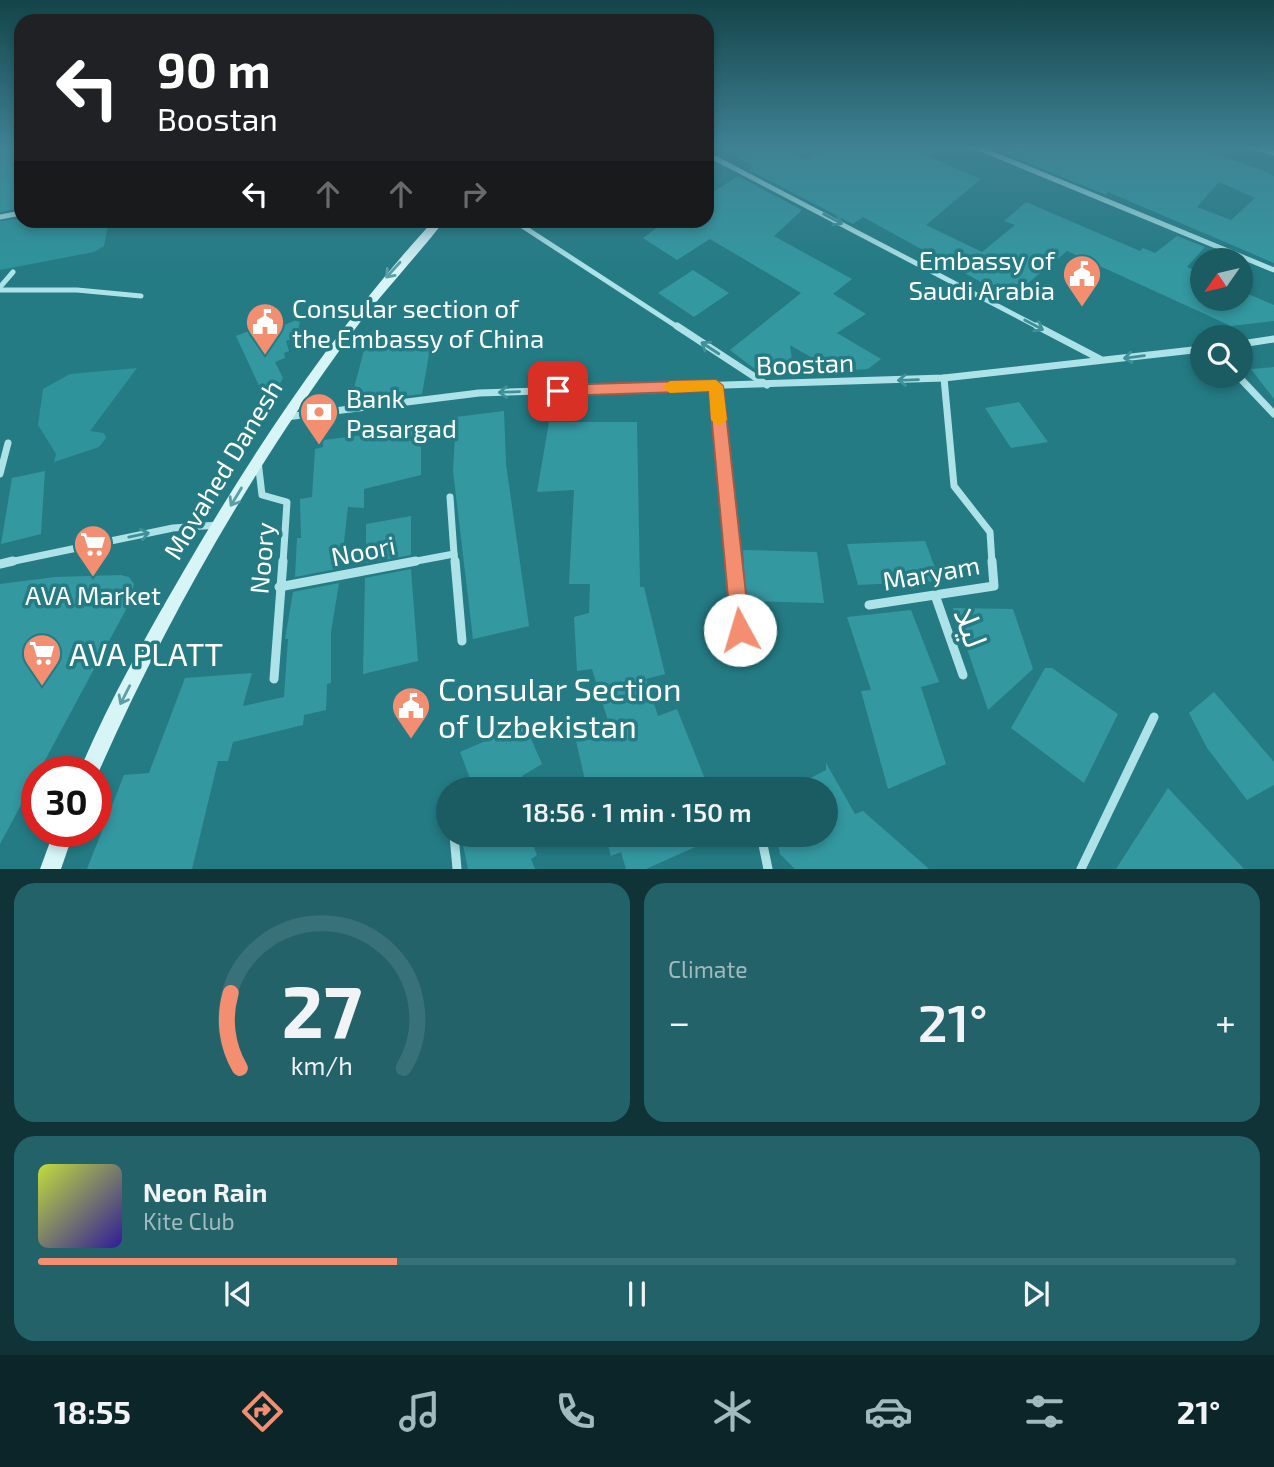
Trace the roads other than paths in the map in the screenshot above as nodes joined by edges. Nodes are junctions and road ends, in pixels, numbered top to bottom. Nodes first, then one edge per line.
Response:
1 (771, 188) edge
2 (1074, 188) edge
3 (433, 228) edge
4 (525, 228) edge
5 (1274, 270) edge
6 (13, 272) dead end
7 (0, 289) edge
8 (141, 296) dead end
9 (1274, 339) edge
10 (1253, 342) edge
11 (1190, 350) edge
12 (1102, 360) junction
13 (944, 378) junction
14 (716, 386) junction
15 (767, 386) junction
16 (1249, 388) edge
17 (1274, 414) edge
18 (283, 418) junction
19 (8, 443) dead end
20 (258, 460) junction
21 (0, 474) edge
22 (450, 496) dead end
23 (219, 525) junction
24 (454, 554) junction
25 (0, 564) edge
26 (279, 587) junction
27 (935, 595) junction
28 (869, 604) dead end
29 (740, 630) dead end
30 (462, 641) dead end
31 (963, 675) dead end
32 (274, 679) dead end
33 (1154, 717) dead end
34 (97, 756) edge
35 (58, 847) edge
36 (455, 847) edge
37 (763, 847) edge
38 (50, 869) edge
39 (457, 869) edge
40 (768, 869) edge
41 (1081, 869) edge

1 -> 12 street
2 - 5 street
3 -> 18 main road, Movahed Danesh
15 -> 4 street
6 - 7 street
7 - 8 street
9 - 10 street
11 -> 12 street, Boostan
12 - 13 street, Boostan
13 -> 15 street, Boostan
13 - 27 street, Maryam
14 - 15 street, Boostan
14 -> 18 street, Boostan
14 - 29 street
16 - 17 street
18 - 20 main road, Movahed Danesh
19 - 21 street
20 -> 23 main road, Movahed Danesh
20 - 26 street, Noory
22 - 24 street
25 -> 23 street
23 -> 34 main road, Movahed Danesh
24 - 26 street, Noori
24 - 30 street
26 - 32 street, Noory
27 - 28 street, Maryam
27 - 31 street, لیلا
33 - 41 street
35 - 38 main road
36 - 39 street
37 - 40 street

